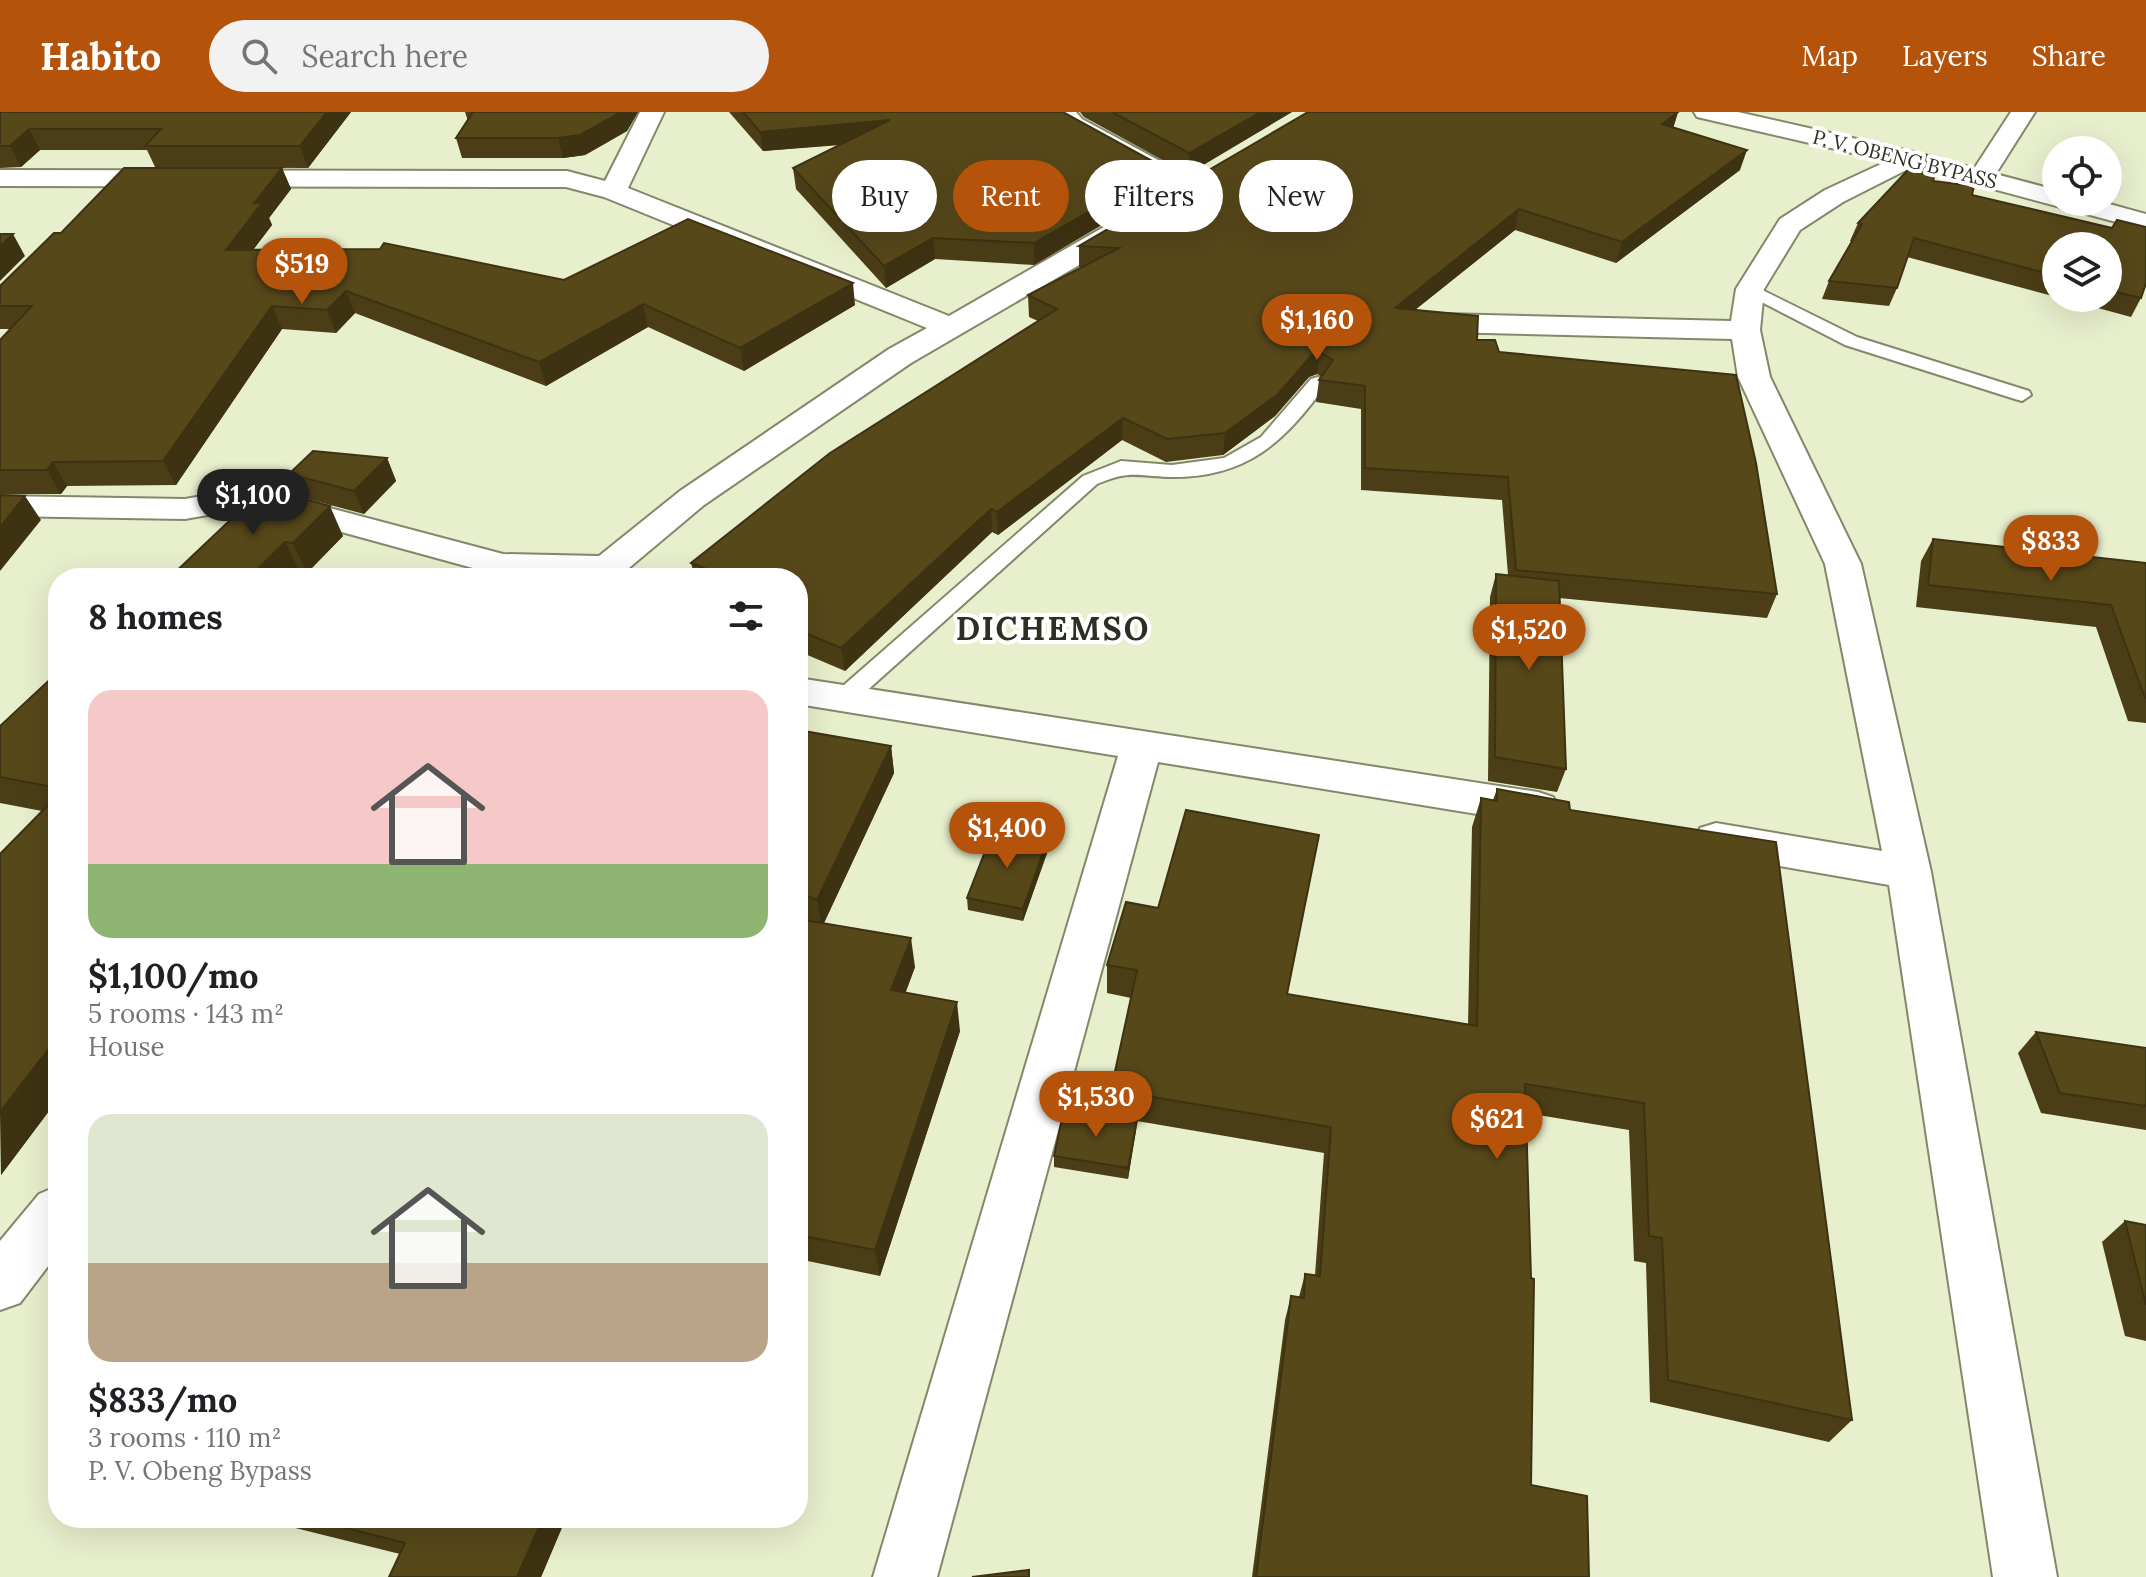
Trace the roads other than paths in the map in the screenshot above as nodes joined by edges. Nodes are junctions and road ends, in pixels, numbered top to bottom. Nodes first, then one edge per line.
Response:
1 (652, 112) edge
2 (1063, 112) edge
3 (1706, 112) edge
4 (1763, 112) edge
5 (2023, 112) edge
6 (1909, 159) junction
7 (1986, 171) junction
8 (0, 178) edge
9 (124, 178) junction
10 (2042, 179) edge
11 (613, 191) junction
12 (2042, 193) edge
13 (2122, 198) edge
14 (101, 200) edge
15 (2146, 204) edge
16 (2122, 216) edge
17 (2146, 222) edge
18 (1748, 310) junction
19 (1444, 323) edge
20 (953, 328) junction
21 (1318, 383) edge
22 (2022, 395) dead end
23 (0, 506) edge
24 (544, 568) edge
25 (606, 568) edge
26 (808, 693) edge
27 (844, 698) junction
28 (1141, 747) junction
29 (1581, 816) edge
30 (1675, 832) edge
31 (1909, 872) junction
32 (48, 1224) edge
33 (0, 1284) edge
34 (905, 1577) edge
35 (2025, 1577) edge

1 - 11 main road
2 - 20 main road
3 - 6 main road, P. V. OBENG BYPASS
4 - 7 main road, P. V. OBENG BYPASS
5 - 7 main road
6 - 7 main road, P. V. OBENG BYPASS
6 - 18 main road
7 - 10 main road, P. V. OBENG BYPASS
7 - 12 main road, P. V. OBENG BYPASS
8 - 9 main road
9 - 11 main road
9 - 14 main road
11 - 20 main road
13 - 15 main road
16 - 17 main road
18 - 19 main road
18 - 22 lane
18 - 31 main road
20 - 25 main road
21 - 27 lane
23 - 24 main road
26 - 27 main road
27 - 28 main road
28 - 29 main road
28 - 34 main road
30 - 31 main road
31 - 35 main road
32 - 33 main road

